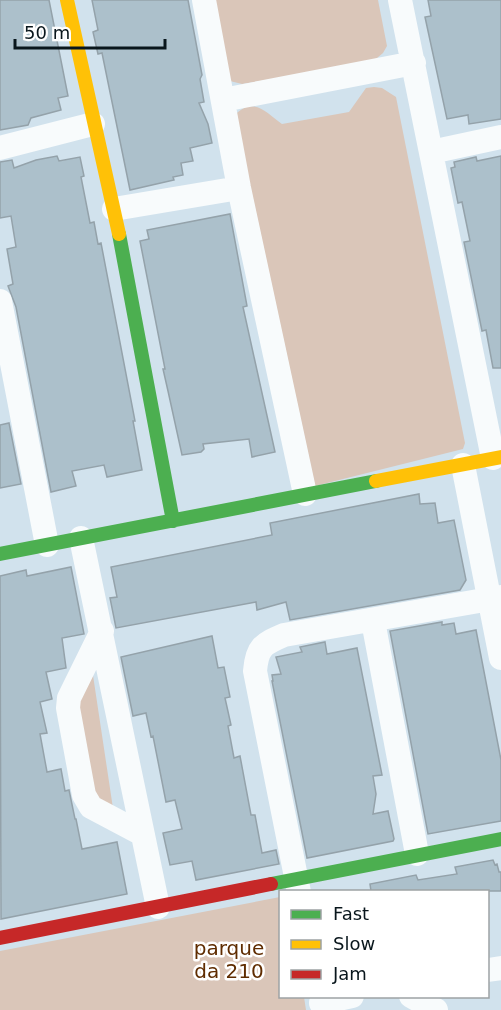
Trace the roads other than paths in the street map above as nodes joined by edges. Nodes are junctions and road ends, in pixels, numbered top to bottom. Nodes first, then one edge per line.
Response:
1 (67, 0) edge
2 (204, 0) edge
3 (400, 0) edge
4 (414, 63) junction
5 (223, 100) junction
6 (93, 124) junction
7 (501, 137) edge
8 (0, 148) edge
9 (431, 152) junction
10 (239, 188) junction
11 (114, 209) junction
12 (0, 301) edge
13 (497, 458) edge
14 (463, 465) junction
15 (305, 494) junction
16 (173, 521) junction
17 (81, 538) junction
18 (46, 545) junction
19 (0, 554) edge
20 (496, 598) edge
21 (373, 621) junction
22 (102, 631) junction
23 (501, 658) edge
24 (142, 834) junction
25 (501, 839) edge
26 (417, 854) junction
27 (298, 886) edge
28 (158, 907) junction
29 (0, 938) edge
30 (343, 998) edge
31 (415, 998) edge
32 (321, 1003) edge
33 (436, 1010) edge

1 - 6 street
2 - 5 street
3 - 4 street
4 - 5 street
4 - 9 street
5 - 10 street
6 - 8 street
6 - 11 street
7 - 9 street
9 - 13 street
10 - 11 street
10 - 15 street
11 - 16 street
12 - 18 street
13 - 14 street
14 - 15 street
14 - 20 street
15 - 16 street
16 - 17 street
17 - 18 street
17 - 22 street
18 - 19 street
20 - 21 street
20 - 23 street
21 - 26 street
21 - 27 street
22 - 24 street
22 - 24 street
24 - 28 street
25 - 26 street
26 - 27 street
27 - 28 street
28 - 29 street
30 - 32 street
31 - 33 street

